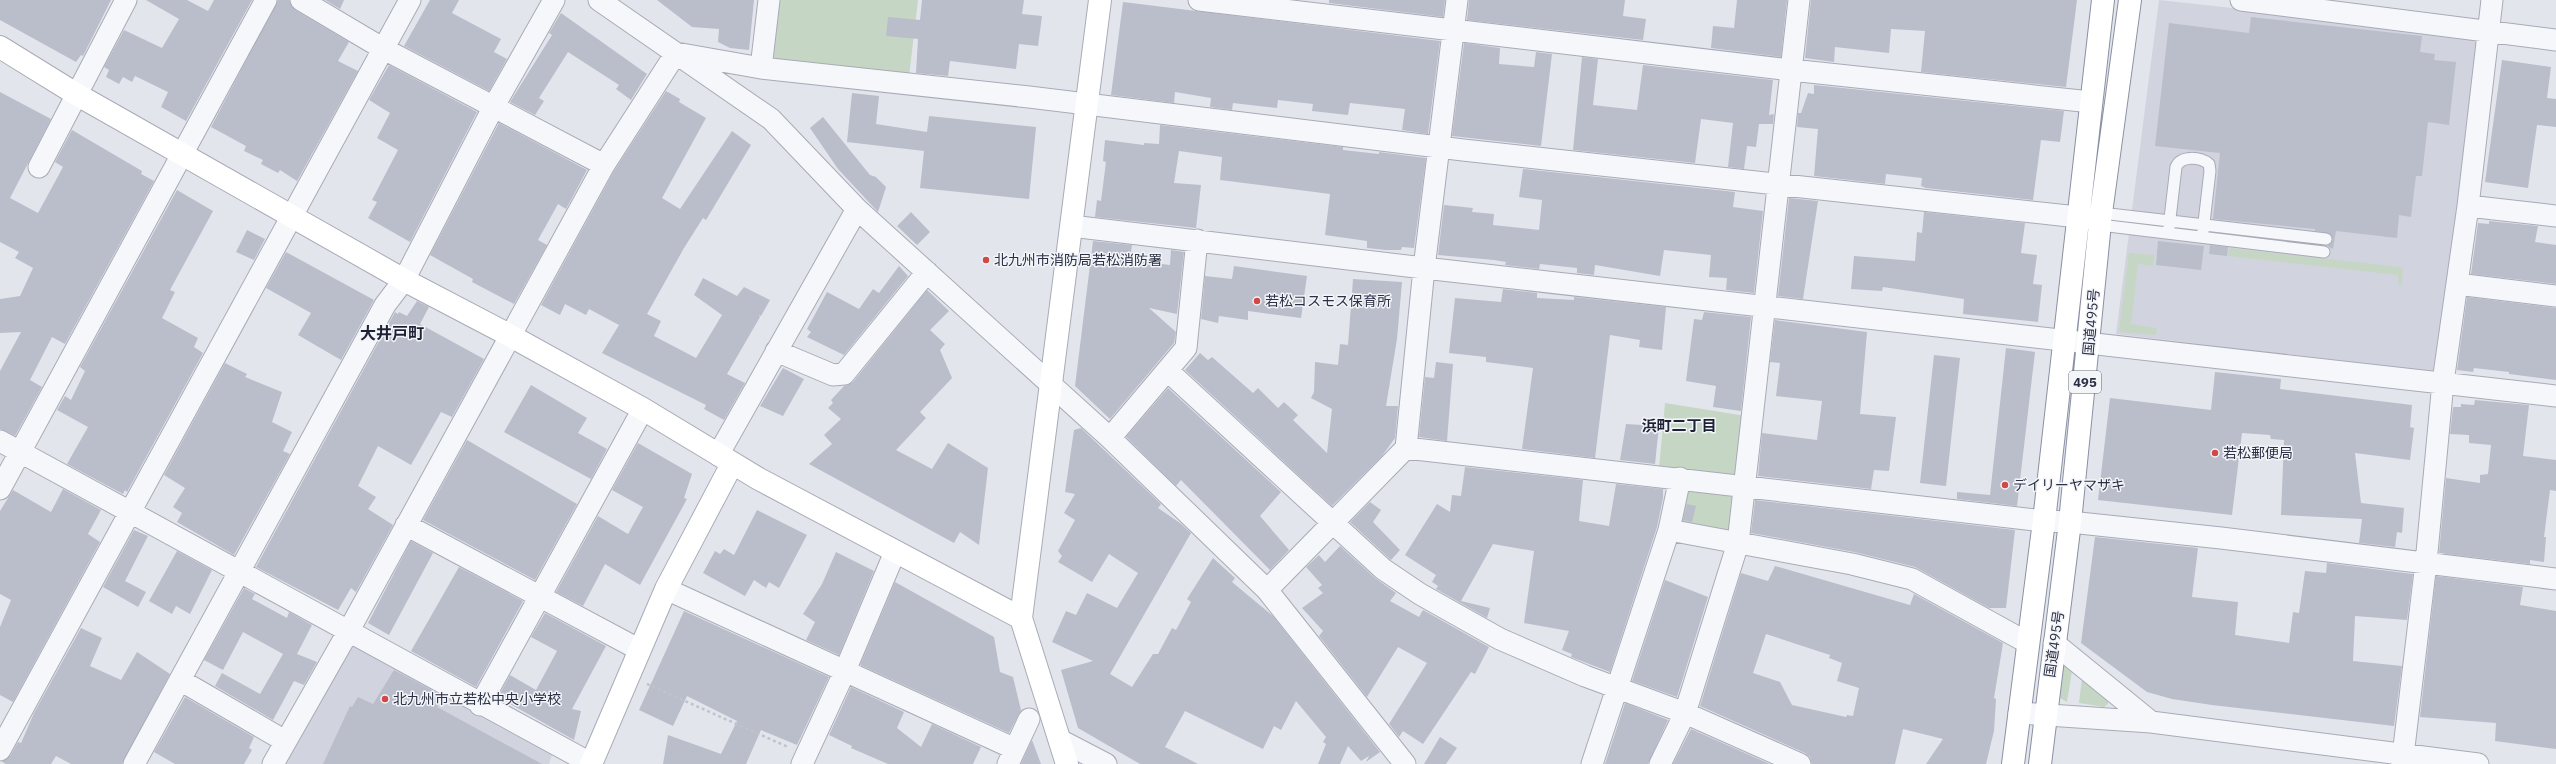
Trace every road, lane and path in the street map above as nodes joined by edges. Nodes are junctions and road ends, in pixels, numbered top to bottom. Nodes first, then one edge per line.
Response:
1 (126, 0) edge
2 (266, 0) edge
3 (300, 0) edge
4 (410, 0) edge
5 (554, 0) edge
6 (600, 0) edge
7 (769, 0) edge
8 (1100, 0) edge
9 (1199, 0) edge
10 (1457, 0) edge
11 (1799, 0) edge
12 (2103, 0) edge
13 (2130, 0) edge
14 (2241, 0) edge
15 (2492, 0) edge
16 (1453, 31) junction
17 (2489, 31) junction
18 (2556, 40) edge
19 (0, 47) edge
20 (382, 48) junction
21 (676, 53) junction
22 (761, 68) junction
23 (1791, 70) junction
24 (76, 94) junction
25 (2091, 102) junction
26 (1085, 105) junction
27 (494, 106) junction
28 (1440, 147) junction
29 (183, 155) junction
30 (604, 165) junction
31 (39, 167) dead end
32 (1778, 185) junction
33 (2468, 206) junction
34 (857, 209) junction
35 (2078, 216) junction
36 (2556, 216) edge
37 (292, 217) junction
38 (2100, 219) junction
39 (2170, 220) junction
40 (2204, 224) junction
41 (1071, 226) junction
42 (2168, 233) junction
43 (2202, 238) junction
44 (2326, 239) dead end
45 (1197, 240) junction
46 (2324, 252) dead end
47 (1424, 268) junction
48 (927, 272) junction
49 (404, 280) junction
50 (2457, 284) junction
51 (2556, 296) edge
52 (1764, 305) junction
53 (509, 335) junction
54 (2064, 341) junction
55 (2089, 344) junction
56 (776, 351) junction
57 (1168, 371) junction
58 (2443, 382) junction
59 (1052, 384) junction
60 (2556, 396) edge
61 (643, 409) junction
62 (1110, 438) junction
63 (0, 441) edge
64 (1406, 448) junction
65 (21, 452) junction
66 (725, 459) junction
67 (1680, 478) junction
68 (1745, 486) junction
69 (0, 489) edge
70 (132, 511) junction
71 (2044, 521) junction
72 (2070, 522) junction
73 (1334, 524) junction
74 (406, 525) junction
75 (1669, 530) junction
76 (1738, 543) junction
77 (895, 552) junction
78 (2426, 563) junction
79 (239, 572) junction
80 (2556, 579) edge
81 (666, 589) junction
82 (1268, 590) junction
83 (539, 598) junction
84 (1021, 618) junction
85 (348, 632) junction
86 (2028, 643) junction
87 (2054, 643) junction
88 (638, 649) junction
89 (844, 673) junction
90 (628, 675) junction
91 (180, 680) junction
92 (1617, 688) junction
93 (480, 705) junction
94 (1685, 713) junction
95 (2019, 713) junction
96 (2044, 714) junction
97 (1029, 719) dead end
98 (2151, 722) junction
99 (1060, 740) junction
100 (285, 741) junction
101 (0, 750) edge
102 (1012, 757) edge
103 (804, 759) edge
104 (2403, 760) edge
105 (134, 764) edge
106 (272, 764) edge
107 (591, 764) edge
108 (1067, 764) edge
109 (1106, 764) edge
110 (1405, 764) edge
111 (1592, 764) edge
112 (1660, 764) edge
113 (1800, 764) edge
114 (2013, 764) edge
115 (2040, 764) edge
116 (2478, 764) edge

1 - 24 street
2 - 29 street
3 - 20 street
4 - 20 street
5 - 27 street
6 - 21 street
7 - 22 street
8 - 26 main road
9 - 16 street
10 - 16 street
11 - 23 street
12 - 25 main road, 国道495号 / 495
13 - 38 main road, 国道495号 / 495
14 - 17 street
15 - 17 street
16 - 23 street
16 - 28 street
17 - 18 street
17 - 33 street
19 - 24 main road
20 - 27 street
20 - 37 street
21 - 22 street
21 - 30 street
21 - 34 street
22 - 26 street
23 - 25 street
23 - 32 street
24 - 29 main road
24 - 31 street
25 - 35 main road, 国道495号 / 495
26 - 28 street
26 - 41 main road
27 - 30 street
27 - 49 street
28 - 32 street
28 - 47 street
29 - 37 main road
29 - 65 street
30 - 53 street
32 - 35 street
32 - 52 street
33 - 36 street
33 - 50 street
34 - 48 street
34 - 56 street
35 - 38 street
35 - 54 main road, 国道495号 / 495
37 - 49 main road
37 - 70 street
38 - 39 lane
38 - 42 lane
38 - 55 main road, 国道495号 / 495
39 - 40 lane
39 - 40 lane
39 - 42 lane
40 - 43 lane
40 - 44 lane
41 - 45 street
41 - 59 main road
42 - 43 lane
43 - 46 lane
45 - 47 street
45 - 57 street
47 - 52 street
47 - 64 street
48 - 56 street
48 - 59 street
49 - 53 main road
49 - 79 street
50 - 51 street
50 - 58 street
52 - 54 street
52 - 68 street
53 - 61 main road
53 - 74 street
54 - 55 street
54 - 71 main road, 国道495号 / 495
55 - 58 street
55 - 72 main road, 国道495号 / 495
56 - 66 street
57 - 62 street
57 - 73 street
58 - 60 street
58 - 78 street
59 - 62 street
59 - 84 main road
61 - 66 main road
61 - 83 street
62 - 82 street
63 - 65 street
64 - 67 street
64 - 73 street
65 - 69 street
65 - 70 street
66 - 77 main road
66 - 81 main road
67 - 68 street
67 - 75 street
68 - 71 street
68 - 76 street
70 - 79 street
70 - 101 street
71 - 72 street
71 - 86 main road, 国道495号 / 495
72 - 78 street
72 - 87 main road, 国道495号 / 495
73 - 82 street
73 - 92 street
74 - 83 street
74 - 85 street
75 - 76 street
75 - 92 street
76 - 86 street
76 - 94 street
77 - 84 main road
77 - 89 street
78 - 80 street
78 - 104 street
79 - 85 street
79 - 91 street
81 - 88 main road
81 - 89 street
82 - 110 street
83 - 88 street
83 - 93 street
84 - 99 main road
85 - 93 street
85 - 100 street
86 - 95 main road, 国道495号 / 495
87 - 96 main road, 国道495号 / 495
87 - 98 street
88 - 90 main road
89 - 102 street
89 - 103 street
90 - 103 path
90 - 107 main road
91 - 100 street
91 - 105 street
92 - 94 street
92 - 111 street
93 - 107 street
94 - 112 street
94 - 113 street
95 - 96 street
95 - 114 main road, 国道495号 / 495
96 - 98 street
96 - 115 main road, 国道495号 / 495
97 - 102 street
98 - 104 street
99 - 108 main road
99 - 109 street
100 - 106 street
104 - 116 street

